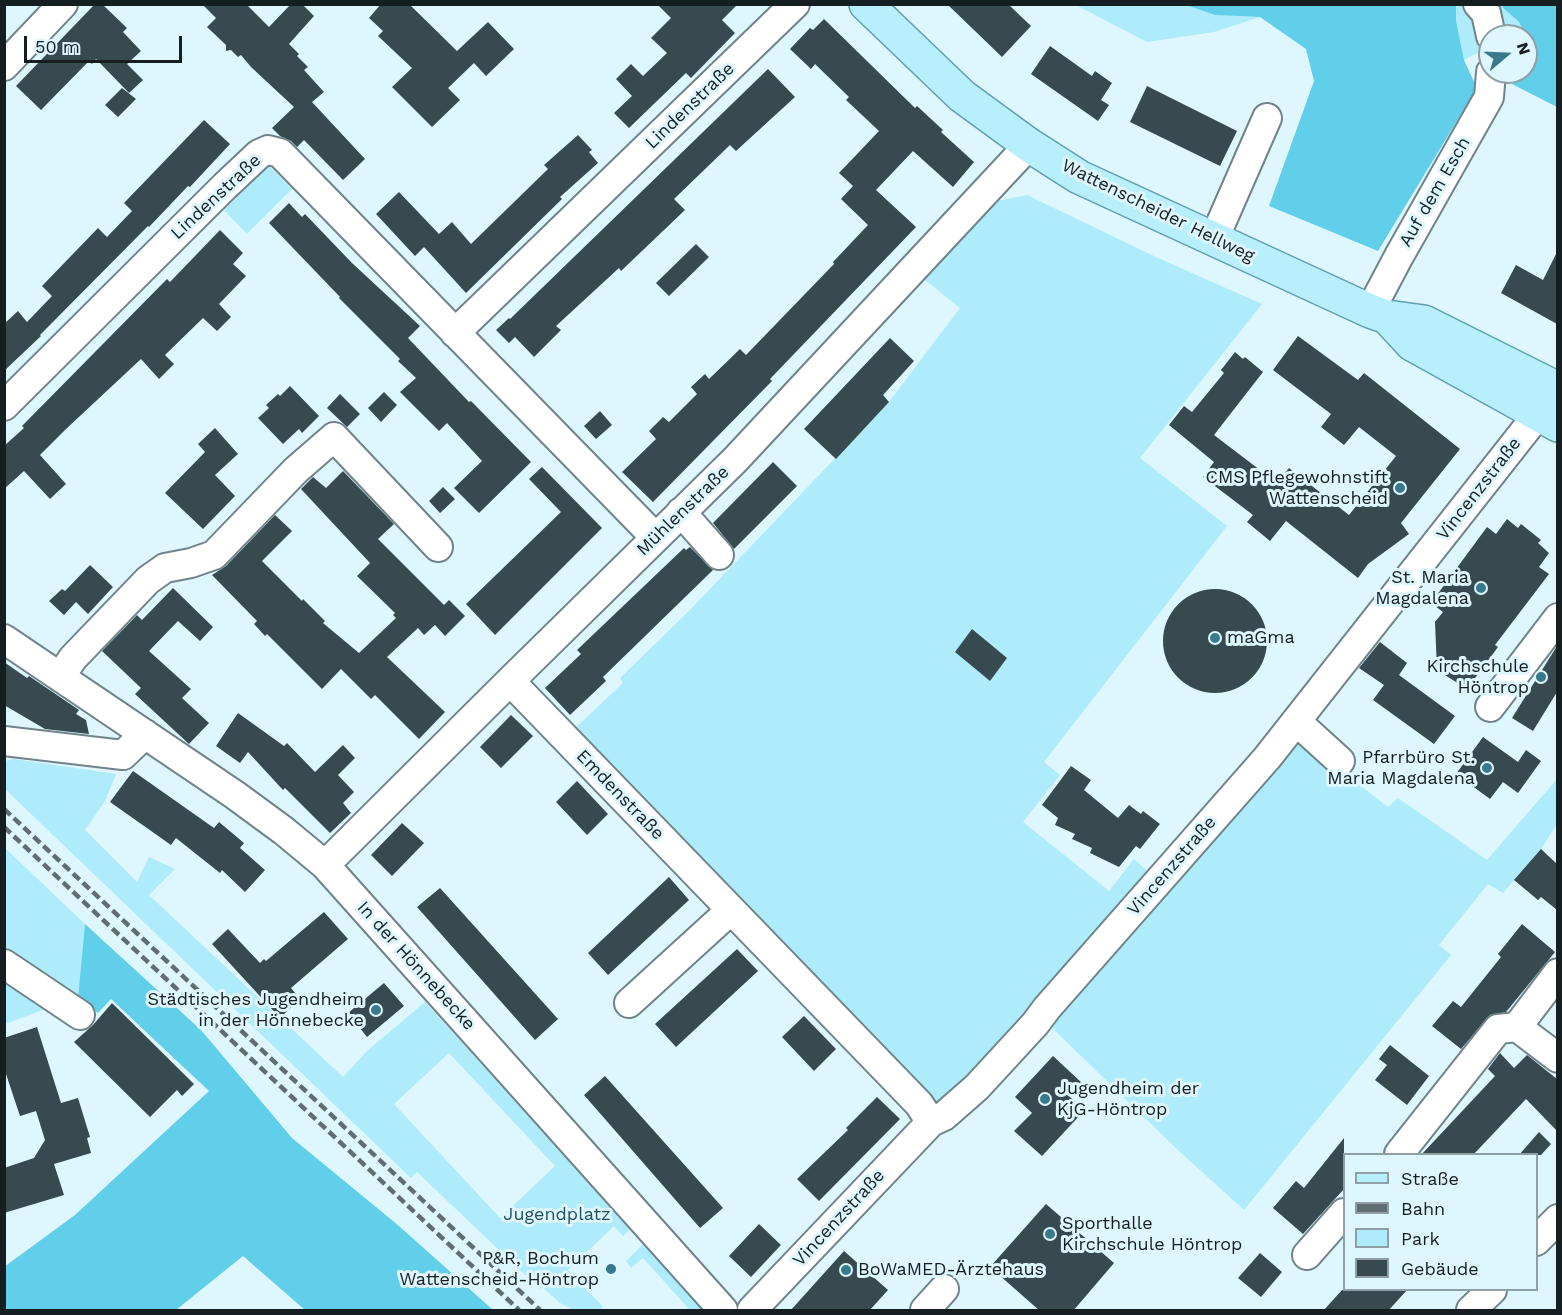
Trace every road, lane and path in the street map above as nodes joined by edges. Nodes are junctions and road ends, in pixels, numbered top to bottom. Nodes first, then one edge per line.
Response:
1 (63, 4) edge
2 (795, 4) edge
3 (866, 4) edge
4 (1478, 4) edge
5 (1488, 24) edge
6 (9, 52) edge
7 (1490, 84) edge
8 (1267, 118) dead end
9 (1029, 145) junction
10 (1214, 239) junction
11 (1379, 314) junction
12 (455, 333) junction
13 (1551, 403) edge
14 (4, 406) edge
15 (681, 512) junction
16 (655, 537) junction
17 (438, 547) dead end
18 (719, 555) dead end
19 (1557, 618) edge
20 (4, 639) edge
21 (60, 677) junction
22 (510, 681) junction
23 (1490, 707) dead end
24 (1296, 721) junction
25 (145, 734) junction
26 (4, 741) edge
27 (1340, 760) dead end
28 (325, 865) junction
29 (731, 910) junction
30 (4, 964) edge
31 (1557, 973) edge
32 (629, 1004) dead end
33 (80, 1015) dead end
34 (1517, 1027) junction
35 (1557, 1058) edge
36 (931, 1122) junction
37 (1401, 1153) edge
38 (1343, 1214) edge
39 (1557, 1219) edge
40 (1538, 1239) edge
41 (1307, 1255) dead end
42 (944, 1289) dead end
43 (1491, 1291) edge
44 (758, 1309) edge
45 (723, 1311) edge
46 (925, 1311) edge
47 (1471, 1311) edge

1 - 6 street
2 - 12 street, Lindenstraße
3 - 9 main road, Wattenscheider Hellweg
4 - 5 street
7 - 11 street, Auf dem Esch
8 - 10 street
9 - 10 main road, Wattenscheider Hellweg
9 - 15 street, Mühlenstraße
10 - 11 main road, Wattenscheider Hellweg
11 - 13 main road, Wattenscheider Hellweg
12 - 14 street, Lindenstraße
12 - 16 street, Lindenstraße
13 - 24 street, Vincenzstraße
15 - 16 street, Mühlenstraße
15 - 18 street
16 - 22 street, Mühlenstraße
17 - 21 street
19 - 23 street
20 - 21 street, In der Hönnebecke
21 - 25 street, In der Hönnebecke
22 - 28 street, Mühlenstraße
22 - 29 street, Emdenstraße
24 - 27 street
24 - 36 street, Vincenzstraße
25 - 26 street
25 - 28 street, In der Hönnebecke
28 - 45 street, In der Hönnebecke
29 - 32 street
29 - 36 street, Emdenstraße
30 - 33 street
31 - 34 street
34 - 35 street
34 - 37 street
36 - 44 street, Vincenzstraße
38 - 41 street
39 - 40 street
42 - 46 street
43 - 47 street

